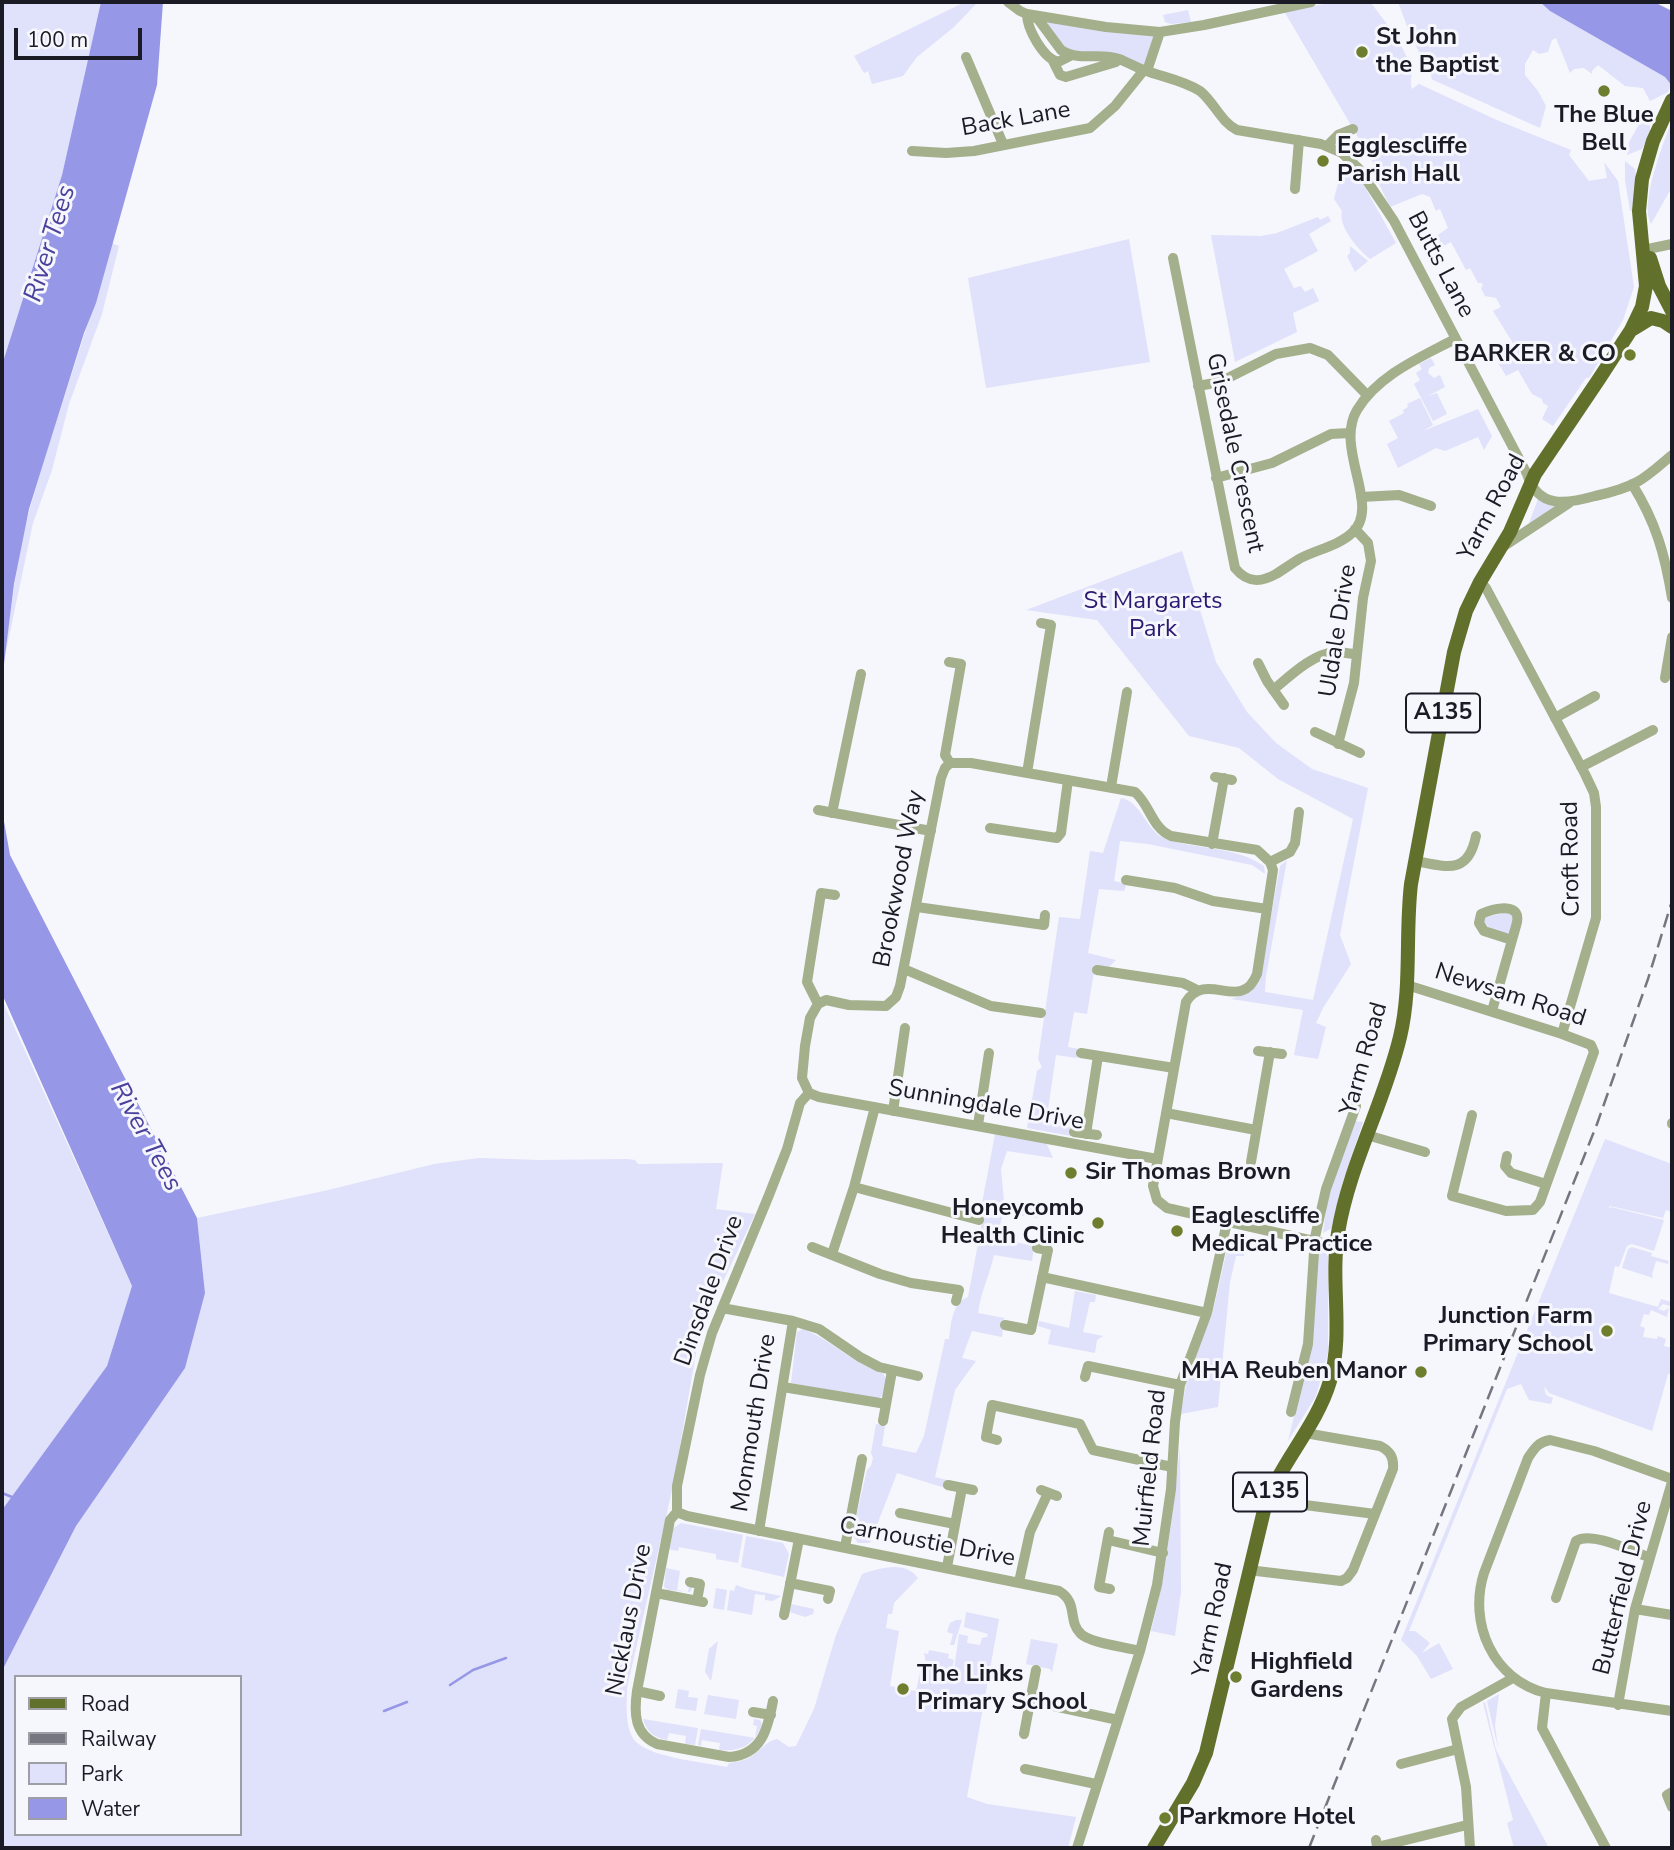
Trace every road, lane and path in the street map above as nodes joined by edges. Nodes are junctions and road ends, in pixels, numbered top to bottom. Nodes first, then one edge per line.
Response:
1 (1008, 2) edge
2 (1311, 2) edge
3 (1027, 14) junction
4 (1160, 32) junction
5 (1072, 55) junction
6 (966, 57) dead end
7 (1052, 61) junction
8 (1122, 61) junction
9 (1145, 71) junction
10 (1672, 100) edge
11 (1353, 129) dead end
12 (1299, 140) junction
13 (1003, 145) junction
14 (1327, 146) junction
15 (912, 151) dead end
16 (1295, 189) dead end
17 (1672, 244) edge
18 (1643, 250) junction
19 (1173, 258) dead end
20 (1645, 294) junction
21 (1672, 311) edge
22 (1672, 325) edge
23 (1631, 330) junction
24 (1455, 339) junction
25 (1198, 386) junction
26 (1367, 395) junction
27 (1349, 433) junction
28 (1672, 455) edge
29 (1216, 478) junction
30 (1530, 484) junction
31 (1632, 484) junction
32 (1362, 497) junction
33 (1569, 503) junction
34 (1431, 506) dead end
35 (1355, 529) junction
36 (1502, 548) junction
37 (1480, 582) junction
38 (1672, 598) edge
39 (1041, 623) dead end
40 (1672, 637) edge
41 (1357, 654) junction
42 (949, 662) dead end
43 (1258, 663) dead end
44 (1665, 678) dead end
45 (863, 681) dead end
46 (1273, 690) junction
47 (1127, 692) dead end
48 (1595, 696) dead end
49 (1284, 705) dead end
50 (1555, 718) junction
51 (1653, 730) dead end
52 (1315, 732) dead end
53 (1338, 744) junction
54 (1360, 753) dead end
55 (950, 763) junction
56 (1581, 767) junction
57 (1027, 773) junction
58 (1223, 778) dead end
59 (1068, 780) junction
60 (1111, 787) junction
61 (818, 810) dead end
62 (1300, 812) dead end
63 (832, 813) junction
64 (990, 828) dead end
65 (931, 831) junction
66 (1476, 836) dead end
67 (1212, 844) junction
68 (1416, 861) junction
69 (1270, 862) junction
70 (1126, 880) dead end
71 (835, 895) dead end
72 (917, 907) junction
73 (1267, 909) junction
74 (1045, 915) dead end
75 (1512, 940) dead end
76 (904, 969) junction
77 (1097, 970) dead end
78 (1408, 985) junction
79 (1194, 992) junction
80 (818, 1003) junction
81 (1492, 1011) junction
82 (1041, 1013) dead end
83 (905, 1028) dead end
84 (1562, 1034) junction
85 (989, 1053) dead end
86 (1081, 1053) dead end
87 (1282, 1054) dead end
88 (1098, 1056) junction
89 (1174, 1068) junction
90 (809, 1093) junction
91 (875, 1107) junction
92 (893, 1111) junction
93 (1166, 1113) junction
94 (1356, 1113) dead end
95 (1472, 1115) dead end
96 (978, 1125) junction
97 (1256, 1130) junction
98 (1086, 1134) dead end
99 (1367, 1135) junction
100 (1424, 1152) dead end
101 (1507, 1156) dead end
102 (1157, 1159) junction
103 (1251, 1162) dead end
104 (1546, 1184) junction
105 (854, 1186) junction
106 (973, 1215) dead end
107 (1227, 1222) junction
108 (1314, 1242) junction
109 (1336, 1246) junction
110 (812, 1247) dead end
111 (1038, 1248) dead end
112 (832, 1254) junction
113 (1042, 1278) junction
114 (956, 1301) dead end
115 (722, 1308) junction
116 (1207, 1313) junction
117 (793, 1321) junction
118 (1005, 1325) dead end
119 (1090, 1353) dead end
120 (892, 1371) junction
121 (918, 1376) dead end
122 (1180, 1385) junction
123 (783, 1387) junction
124 (886, 1404) junction
125 (1292, 1412) dead end
126 (883, 1421) dead end
127 (1305, 1433) junction
128 (998, 1440) dead end
129 (1089, 1446) junction
130 (1086, 1458) dead end
131 (862, 1459) dead end
132 (1172, 1467) junction
133 (1672, 1480) edge
134 (948, 1485) dead end
135 (1049, 1493) dead end
136 (1297, 1504) dead end
137 (677, 1512) junction
138 (900, 1513) dead end
139 (1375, 1514) junction
140 (955, 1524) junction
141 (759, 1531) junction
142 (799, 1539) junction
143 (845, 1547) junction
144 (1163, 1553) junction
145 (1648, 1557) junction
146 (947, 1567) junction
147 (1248, 1570) junction
148 (690, 1582) dead end
149 (1019, 1582) junction
150 (790, 1583) junction
151 (1111, 1589) dead end
152 (656, 1593) junction
153 (828, 1599) dead end
154 (1556, 1599) dead end
155 (772, 1604) dead end
156 (1635, 1609) junction
157 (1672, 1615) edge
158 (1140, 1651) junction
159 (1037, 1670) dead end
160 (1513, 1678) junction
161 (636, 1691) junction
162 (1546, 1693) junction
163 (660, 1696) dead end
164 (773, 1701) dead end
165 (1031, 1701) junction
166 (1618, 1704) junction
167 (753, 1712) dead end
168 (1672, 1712) edge
169 (771, 1715) junction
170 (1118, 1720) junction
171 (1024, 1734) dead end
172 (1458, 1749) junction
173 (1401, 1764) dead end
174 (1025, 1769) dead end
175 (1096, 1784) junction
176 (1672, 1792) edge
177 (1672, 1808) edge
178 (1467, 1825) junction
179 (1376, 1845) edge
180 (1077, 1848) edge
181 (1154, 1848) edge
182 (1469, 1848) edge
183 (1606, 1848) edge

1 - 3 street
2 - 4 street
3 - 4 street
3 - 5 street
3 - 7 street
4 - 9 street
5 - 7 street, Butts Lane
5 - 8 street, Butts Lane
6 - 13 street
7 - 8 street
8 - 9 street, Butts Lane
9 - 12 street, Butts Lane
9 - 13 street, Back Lane
10 - 18 main road
11 - 14 street
12 - 14 street, Butts Lane
12 - 16 street
13 - 15 street, Back Lane
14 - 24 street, Butts Lane
17 - 18 street
18 - 20 main road
18 - 21 main road
19 - 25 street, Grisedale Crescent
20 - 22 main road
20 - 23 main road, Yarm Road / A135
22 - 23 main road
23 - 30 main road, Yarm Road / A135
24 - 26 street
24 - 30 street, Butts Lane
25 - 26 street
25 - 29 street, Grisedale Crescent
26 - 27 street
27 - 29 street
27 - 32 street
28 - 31 street
29 - 35 street, Grisedale Crescent
30 - 33 street
30 - 36 main road, Yarm Road / A135
31 - 33 street
31 - 38 street
32 - 34 street
32 - 35 street
33 - 36 street
35 - 41 street, Uldale Drive
36 - 37 main road, Yarm Road / A135
37 - 50 street, Croft Road
37 - 68 main road, Yarm Road / A135
39 - 57 street
40 - 44 street
41 - 46 street
41 - 53 street, Uldale Drive
42 - 55 street
43 - 46 street
45 - 63 street
46 - 49 street
47 - 60 street
48 - 50 street
50 - 56 street, Croft Road
51 - 56 street
52 - 53 street
53 - 54 street
55 - 57 street
55 - 65 street, Brookwood Way
56 - 84 street, Croft Road
57 - 59 street
58 - 67 street
59 - 60 street
59 - 64 street
60 - 67 street
61 - 63 street
62 - 69 street
63 - 65 street
65 - 72 street, Brookwood Way
66 - 68 street
67 - 69 street
68 - 78 main road, Yarm Road / A135
69 - 73 street
70 - 73 street
71 - 80 street
72 - 74 street
72 - 76 street, Brookwood Way
73 - 79 street
75 - 81 street
76 - 80 street, Brookwood Way
76 - 82 street
77 - 79 street
78 - 81 street, Newsam Road
78 - 99 main road, Yarm Road / A135
79 - 89 street
80 - 90 street
81 - 84 street, Newsam Road
83 - 92 street
84 - 104 street, Newsam Road
85 - 96 street
86 - 88 street
87 - 97 street
88 - 89 street
88 - 98 street
89 - 93 street
90 - 91 street, Sunningdale Drive
90 - 115 street, Dinsdale Drive
91 - 92 street, Sunningdale Drive
91 - 105 street
92 - 96 street, Sunningdale Drive
93 - 97 street
93 - 102 street
94 - 108 street
95 - 104 street
96 - 102 street, Sunningdale Drive
97 - 103 street
99 - 100 street
99 - 109 main road, Yarm Road / A135
101 - 104 street
102 - 107 street
105 - 106 street
105 - 112 street
107 - 108 street
107 - 116 street, Muirfield Road
108 - 109 street
108 - 125 street
109 - 127 main road, Yarm Road / A135
110 - 112 street
111 - 113 street
112 - 114 street
113 - 116 street
113 - 118 street
115 - 117 street
115 - 137 street, Dinsdale Drive
116 - 122 street, Muirfield Road
117 - 120 street
117 - 123 street, Monmouth Drive
119 - 122 street
120 - 121 street
120 - 124 street
122 - 132 street, Muirfield Road
123 - 124 street
123 - 141 street, Monmouth Drive
124 - 126 street
127 - 139 street
127 - 147 main road, Yarm Road / A135
128 - 129 street
129 - 130 street
129 - 132 street
131 - 143 street
132 - 144 street, Muirfield Road
133 - 145 street, Butterfield Drive
133 - 160 street
134 - 140 street
135 - 149 street
136 - 139 street
137 - 141 street, Carnoustie Drive
137 - 152 street, Nicklaus Drive
138 - 140 street
139 - 147 street
140 - 146 street
141 - 142 street, Carnoustie Drive
142 - 143 street, Carnoustie Drive
142 - 150 street
143 - 146 street, Carnoustie Drive
144 - 151 street
144 - 158 street, Muirfield Road
145 - 154 street
145 - 156 street, Butterfield Drive
146 - 149 street, Carnoustie Drive
147 - 181 main road, Yarm Road / A135
148 - 152 street
149 - 158 street, Carnoustie Drive
150 - 153 street
150 - 155 street
152 - 161 street, Nicklaus Drive
156 - 157 street
156 - 166 street, Butterfield Drive
158 - 170 street, Muirfield Road
159 - 165 street
160 - 162 street
160 - 172 street
161 - 163 street
161 - 169 street, Nicklaus Drive
162 - 166 street
162 - 183 street
164 - 169 street, Nicklaus Drive
165 - 170 street
165 - 171 street
166 - 168 street
167 - 169 street
170 - 175 street, Muirfield Road
172 - 173 street
172 - 178 street
174 - 175 street
175 - 180 street, Muirfield Road
176 - 177 street
178 - 179 street
178 - 182 street

